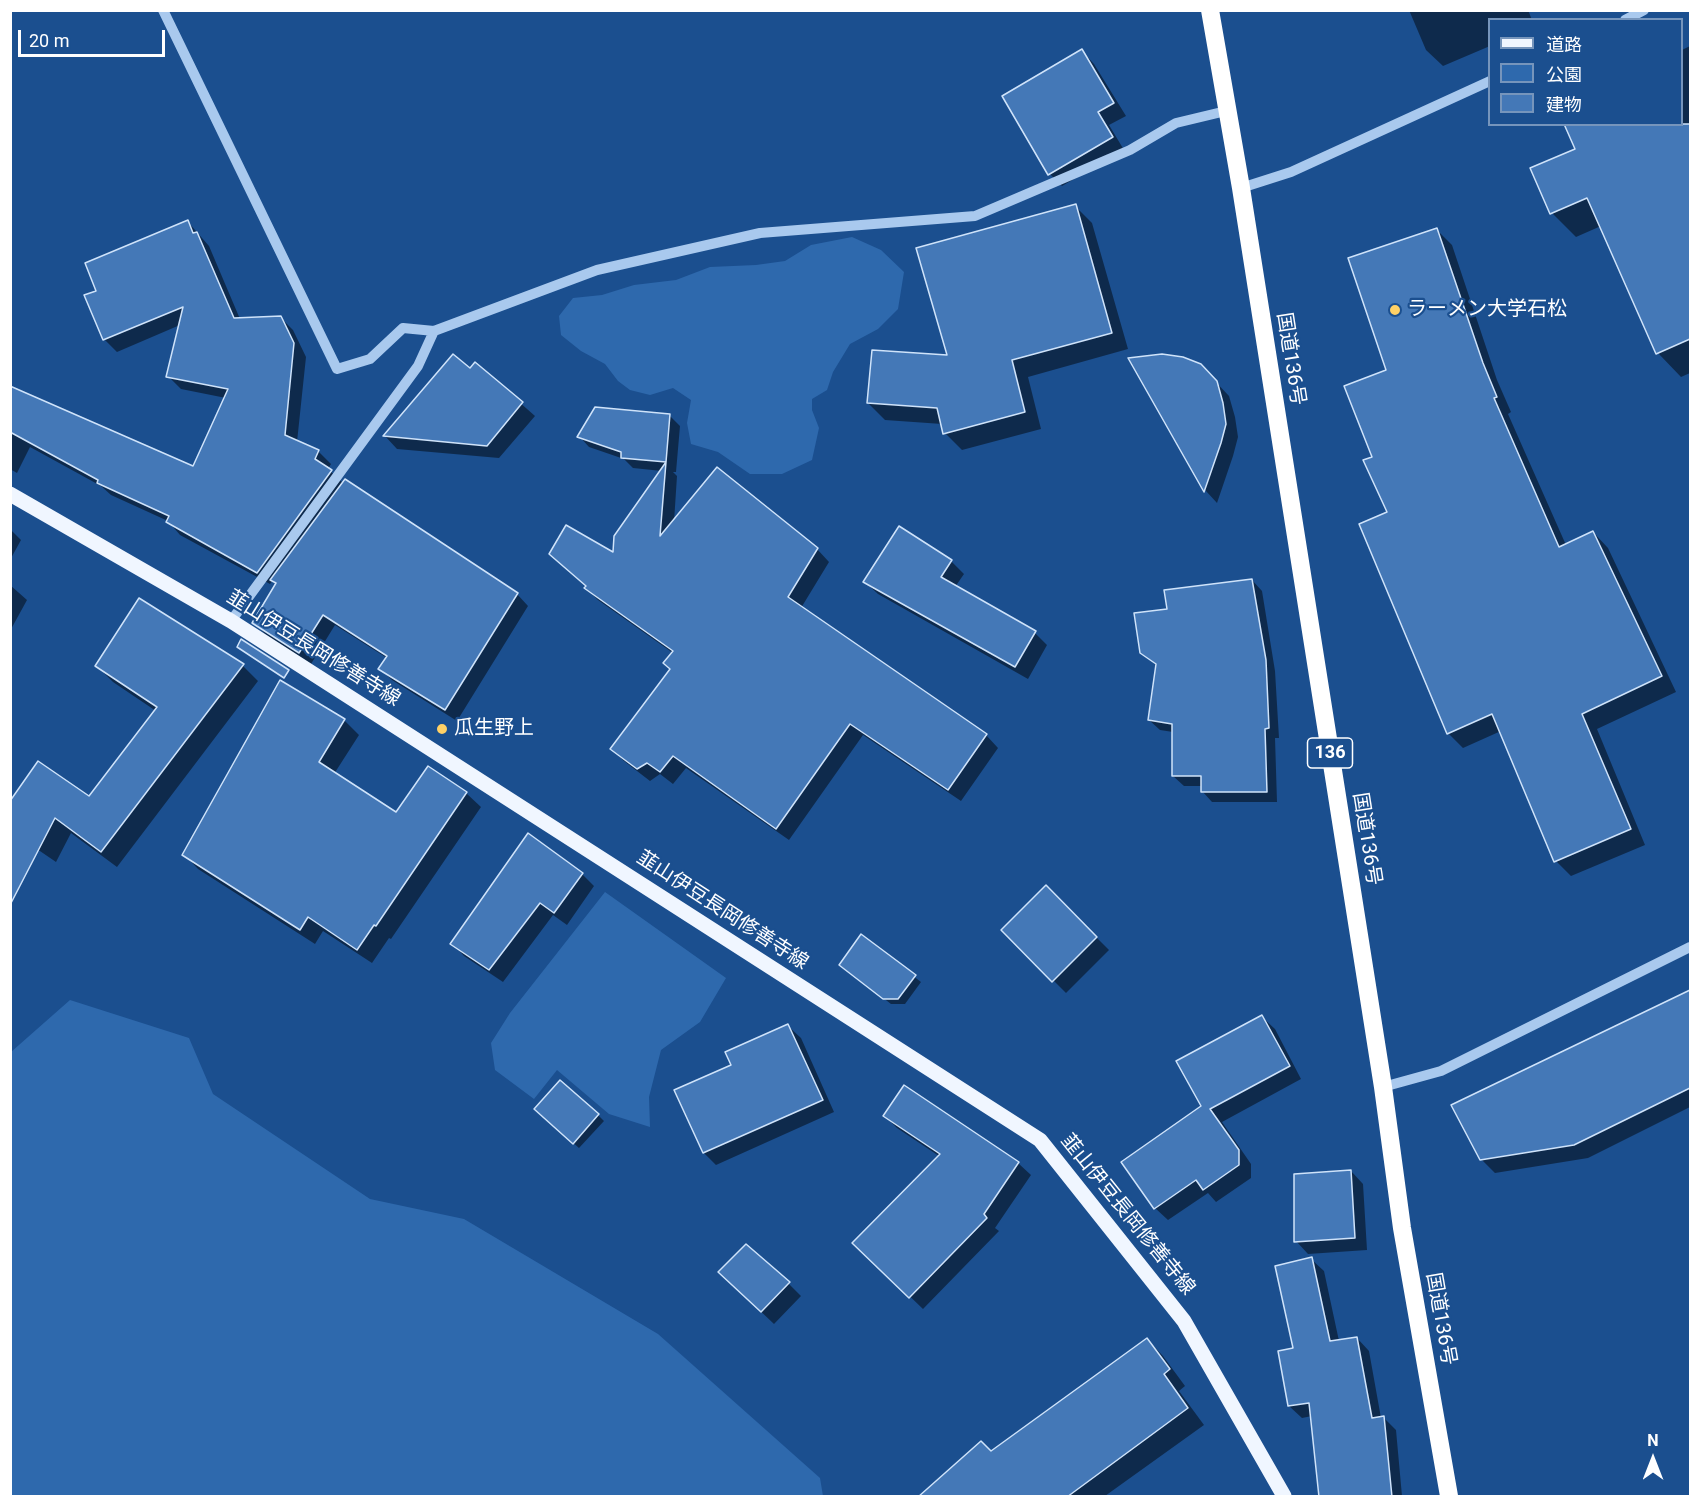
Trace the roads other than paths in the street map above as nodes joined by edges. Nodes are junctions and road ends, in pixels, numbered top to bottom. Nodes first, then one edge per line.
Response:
1 (163, 10) edge
2 (1210, 10) edge
3 (1644, 10) edge
4 (1629, 18) edge
5 (1488, 82) edge
6 (1226, 111) junction
7 (1241, 189) junction
8 (434, 331) junction
9 (10, 494) edge
10 (231, 621) junction
11 (1690, 947) edge
12 (1383, 1087) junction
13 (1284, 1497) edge
14 (1449, 1497) edge

1 - 8 street
2 - 6 highway, 国道136号 / 136
3 - 4 street
5 - 7 street
6 - 7 highway, 国道136号 / 136
6 - 8 street
7 - 12 highway, 国道136号 / 136
8 - 10 street
9 - 10 main road, 韮山伊豆長岡修善寺線
10 - 13 main road, 韮山伊豆長岡修善寺線
11 - 12 street
12 - 14 highway, 国道136号 / 136

